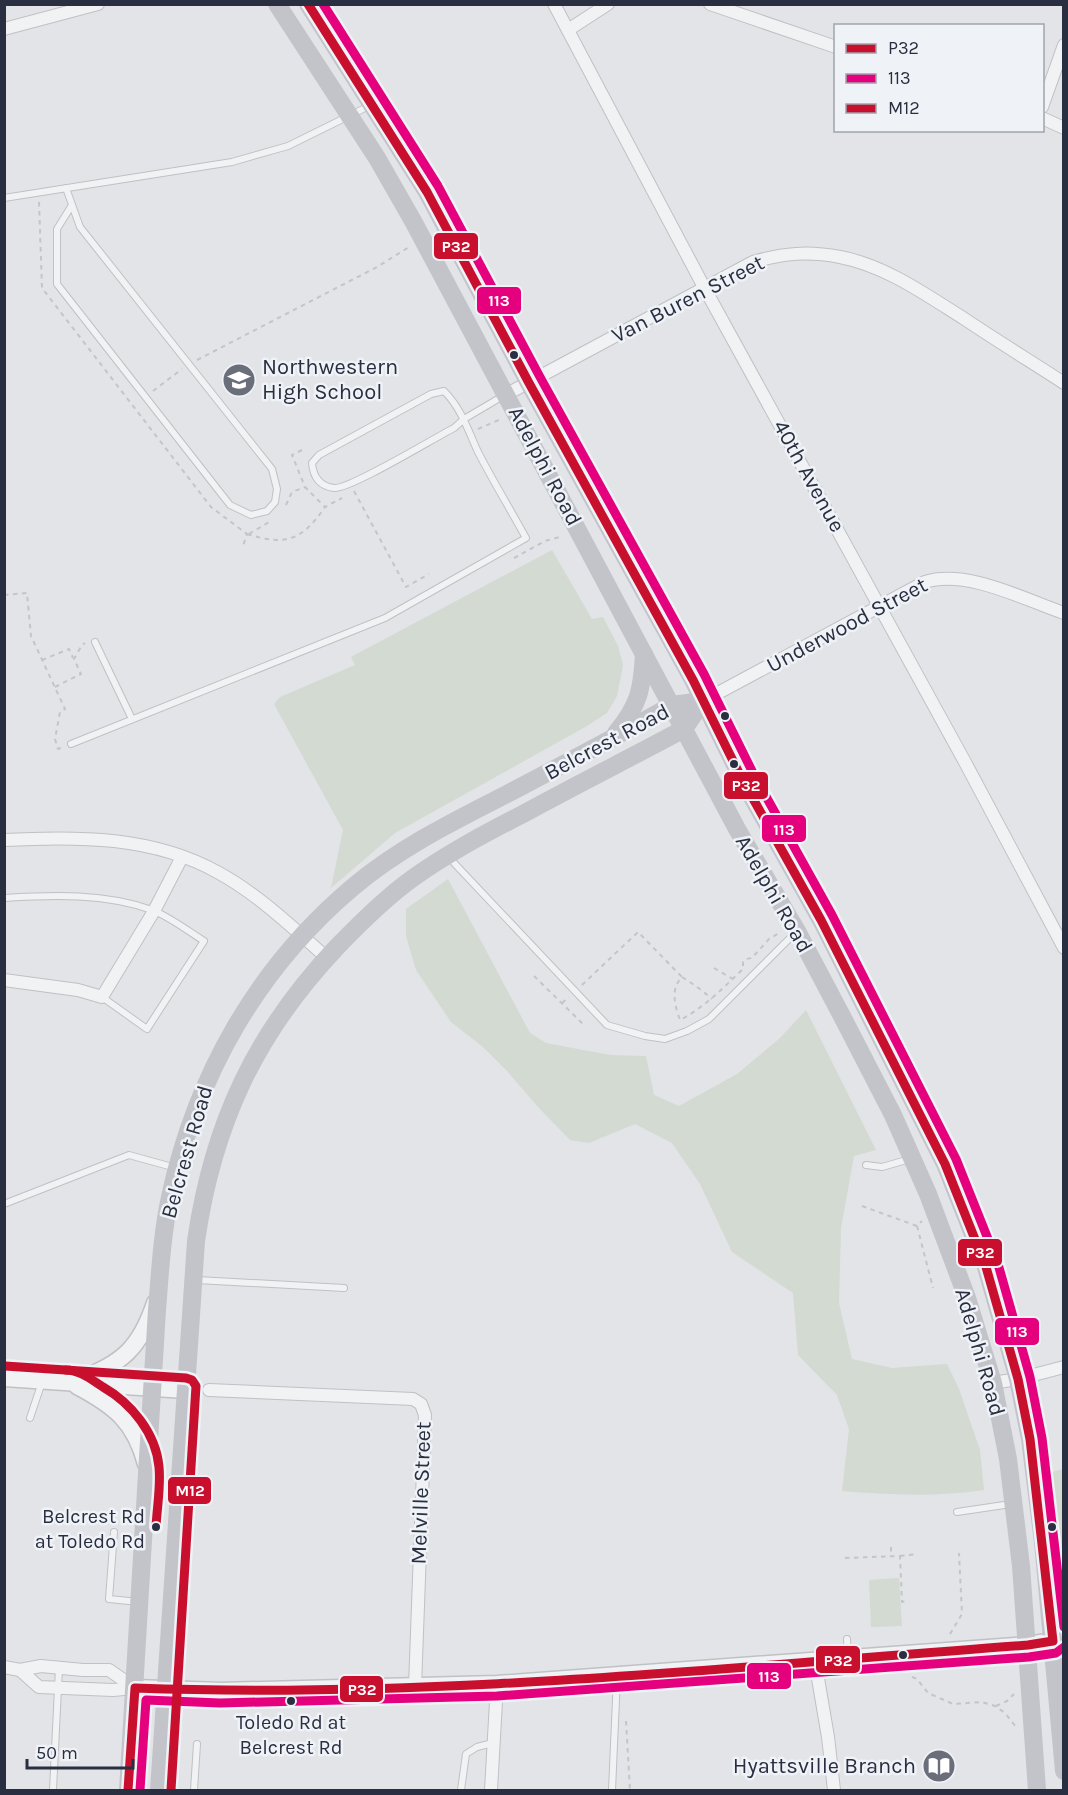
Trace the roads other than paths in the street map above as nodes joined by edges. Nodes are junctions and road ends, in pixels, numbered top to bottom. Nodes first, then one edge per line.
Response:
1 (98, 4) edge
2 (277, 4) edge
3 (554, 4) edge
4 (608, 4) edge
5 (710, 4) edge
6 (310, 5) edge
7 (4, 29) edge
8 (568, 30) junction
9 (1064, 45) edge
10 (834, 46) edge
11 (1044, 101) edge
12 (372, 104) junction
13 (350, 116) junction
14 (1044, 119) edge
15 (1064, 128) edge
16 (66, 188) junction
17 (4, 198) edge
18 (72, 206) junction
19 (705, 289) junction
20 (529, 382) junction
21 (1064, 383) edge
22 (507, 394) junction
23 (464, 419) junction
24 (880, 606) junction
25 (1064, 613) edge
26 (93, 641) road end
27 (644, 652) junction
28 (703, 701) junction
29 (672, 705) junction
30 (132, 719) junction
31 (684, 729) junction
32 (610, 739) junction
33 (71, 744) road end
34 (4, 840) edge
35 (449, 855) junction
36 (183, 857) junction
37 (4, 898) edge
38 (154, 911) junction
39 (788, 932) junction
40 (301, 936) junction
41 (1064, 948) edge
42 (327, 958) junction
43 (4, 980) edge
44 (102, 997) junction
45 (913, 1158) junction
46 (866, 1165) dead end
47 (177, 1169) junction
48 (4, 1204) edge
49 (193, 1280) junction
50 (344, 1288) dead end
51 (159, 1290) junction
52 (1064, 1367) edge
53 (4, 1378) edge
54 (1018, 1379) junction
55 (42, 1380) junction
56 (71, 1382) junction
57 (993, 1383) junction
58 (152, 1388) junction
59 (185, 1390) junction
60 (210, 1390) joint
61 (30, 1418) dead end
62 (147, 1468) junction
63 (1014, 1504) junction
64 (957, 1512) dead end
65 (114, 1532) dead end
66 (140, 1602) junction
67 (848, 1639) dead end
68 (1053, 1641) junction
69 (1028, 1645) junction
70 (848, 1658) junction
71 (816, 1661) junction
72 (4, 1667) edge
73 (59, 1667) junction
74 (19, 1675) junction
75 (617, 1675) junction
76 (497, 1684) junction
77 (415, 1687) junction
78 (58, 1688) junction
79 (135, 1688) junction
80 (166, 1689) junction
81 (494, 1743) junction
82 (197, 1744) dead end
83 (1064, 1771) edge
84 (53, 1791) edge
85 (128, 1791) edge
86 (159, 1791) edge
87 (194, 1791) edge
88 (461, 1791) edge
89 (491, 1791) edge
90 (612, 1791) edge
91 (834, 1791) edge
92 (1037, 1791) edge

1 - 7 street
2 - 13 main road, Adelphi Road
3 - 8 street, 40th Avenue
4 - 8 street
5 - 10 street
6 - 12 main road, Adelphi Road
8 - 19 street, 40th Avenue
9 - 11 street
12 - 13 lane
12 - 20 main road, Adelphi Road
13 - 16 lane
13 - 22 main road, Adelphi Road
14 - 15 street
16 - 17 lane
16 - 18 lane
18 - 18 lane
19 - 20 street, Van Buren Street
19 - 21 street, Van Buren Street
19 - 24 street, 40th Avenue
20 - 22 street, Van Buren Street
20 - 28 main road, Adelphi Road
22 - 23 lane
22 - 27 main road, Adelphi Road
23 - 23 lane
23 - 30 lane
24 - 25 street, Underwood Street
24 - 28 street, Underwood Street
24 - 41 street, 40th Avenue
26 - 30 lane
27 - 29 main road, Adelphi Road
27 - 32 main road
28 - 29 main road, Belcrest Road
28 - 31 main road, Belcrest Road
28 - 54 main road, Adelphi Road
29 - 31 main road, Adelphi Road
29 - 32 main road, Belcrest Road
30 - 33 lane
31 - 35 main road, Belcrest Road
31 - 39 main road, Adelphi Road
32 - 40 main road, Belcrest Road
34 - 36 street
35 - 39 lane
35 - 42 main road, Belcrest Road
36 - 38 street
36 - 40 street
37 - 38 lane
38 - 44 street
38 - 44 lane
39 - 45 main road, Adelphi Road
40 - 42 street
40 - 47 main road, Belcrest Road
42 - 49 main road, Belcrest Road
43 - 44 street
45 - 46 lane
45 - 57 main road, Adelphi Road
47 - 48 lane
47 - 51 main road, Belcrest Road
49 - 50 lane
49 - 59 main road, Belcrest Road
51 - 56 street
51 - 58 main road, Belcrest Road
52 - 54 street
53 - 55 street
54 - 57 street
54 - 68 main road, Adelphi Road
55 - 56 street
55 - 61 lane
56 - 58 street
56 - 62 street
57 - 63 main road, Adelphi Road
58 - 59 street
58 - 62 main road, Belcrest Road
59 - 60 lane
59 - 80 main road, Belcrest Road
60 - 77 street, Melville Street
62 - 66 main road, Belcrest Road
63 - 64 lane
63 - 69 main road, Adelphi Road
65 - 66 lane
66 - 79 main road, Belcrest Road
67 - 70 lane
68 - 69 street
68 - 83 main road, Adelphi Road
69 - 70 street
69 - 92 main road, Adelphi Road
70 - 71 street
71 - 75 street
71 - 91 street
72 - 74 street
73 - 74 street
73 - 78 lane
73 - 79 street
74 - 78 street
75 - 76 street
75 - 90 lane
76 - 77 street
76 - 81 street
77 - 80 street
78 - 79 street
78 - 84 lane
79 - 80 street
79 - 85 main road, Belcrest Road
80 - 86 main road, Belcrest Road
81 - 88 lane
81 - 89 street
82 - 87 lane

